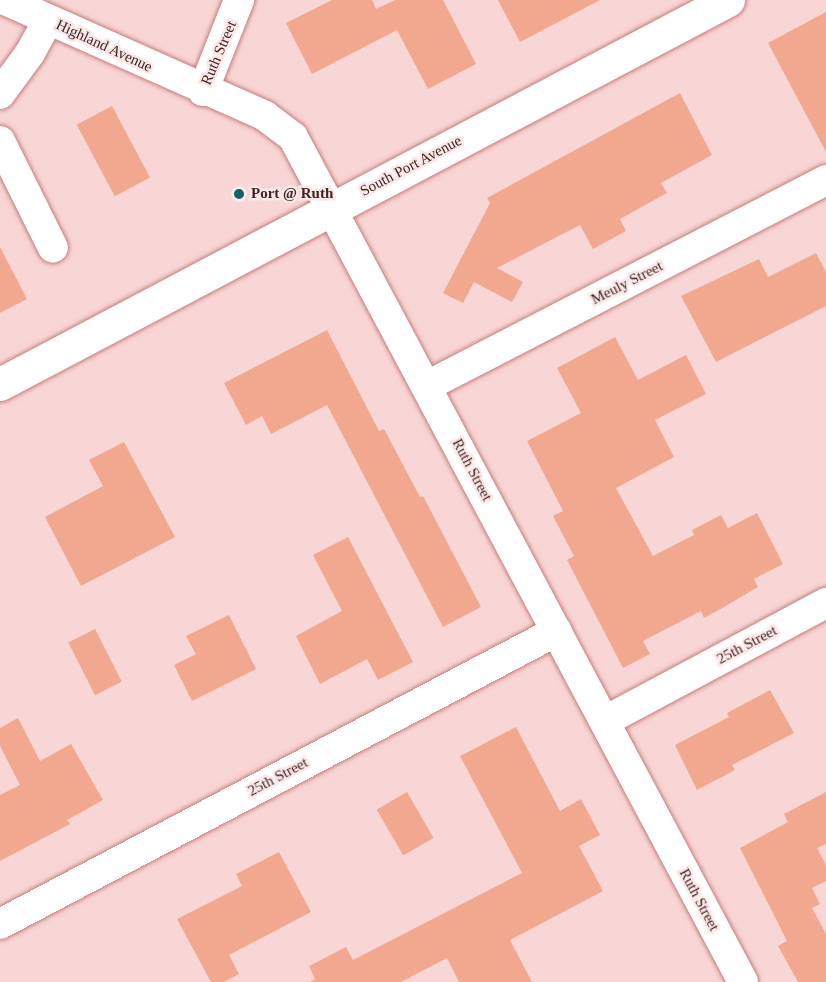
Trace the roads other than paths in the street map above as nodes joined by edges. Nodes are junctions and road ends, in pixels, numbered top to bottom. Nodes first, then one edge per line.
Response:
1 (5, 0) edge
2 (239, 0) edge
3 (728, 0) edge
4 (48, 20) junction
5 (202, 91) junction
6 (0, 94) edge
7 (0, 141) edge
8 (826, 180) edge
9 (333, 207) junction
10 (53, 248) dead end
11 (0, 384) edge
12 (428, 386) junction
13 (826, 603) edge
14 (557, 631) junction
15 (605, 721) junction
16 (0, 924) edge
17 (743, 982) edge

1 - 4 street, Highland Avenue
2 - 5 street, Ruth Street
3 - 9 main road, South Port Avenue
4 - 5 street, Highland Avenue
4 - 6 street
5 - 9 street, Ruth Street
7 - 10 street
8 - 12 street, Meuly Street
9 - 11 main road, South Port Avenue
9 - 12 street, Ruth Street
12 - 14 street, Ruth Street
13 - 15 street, 25th Street
14 - 15 street, Ruth Street
14 - 16 street, 25th Street
15 - 17 street, Ruth Street

